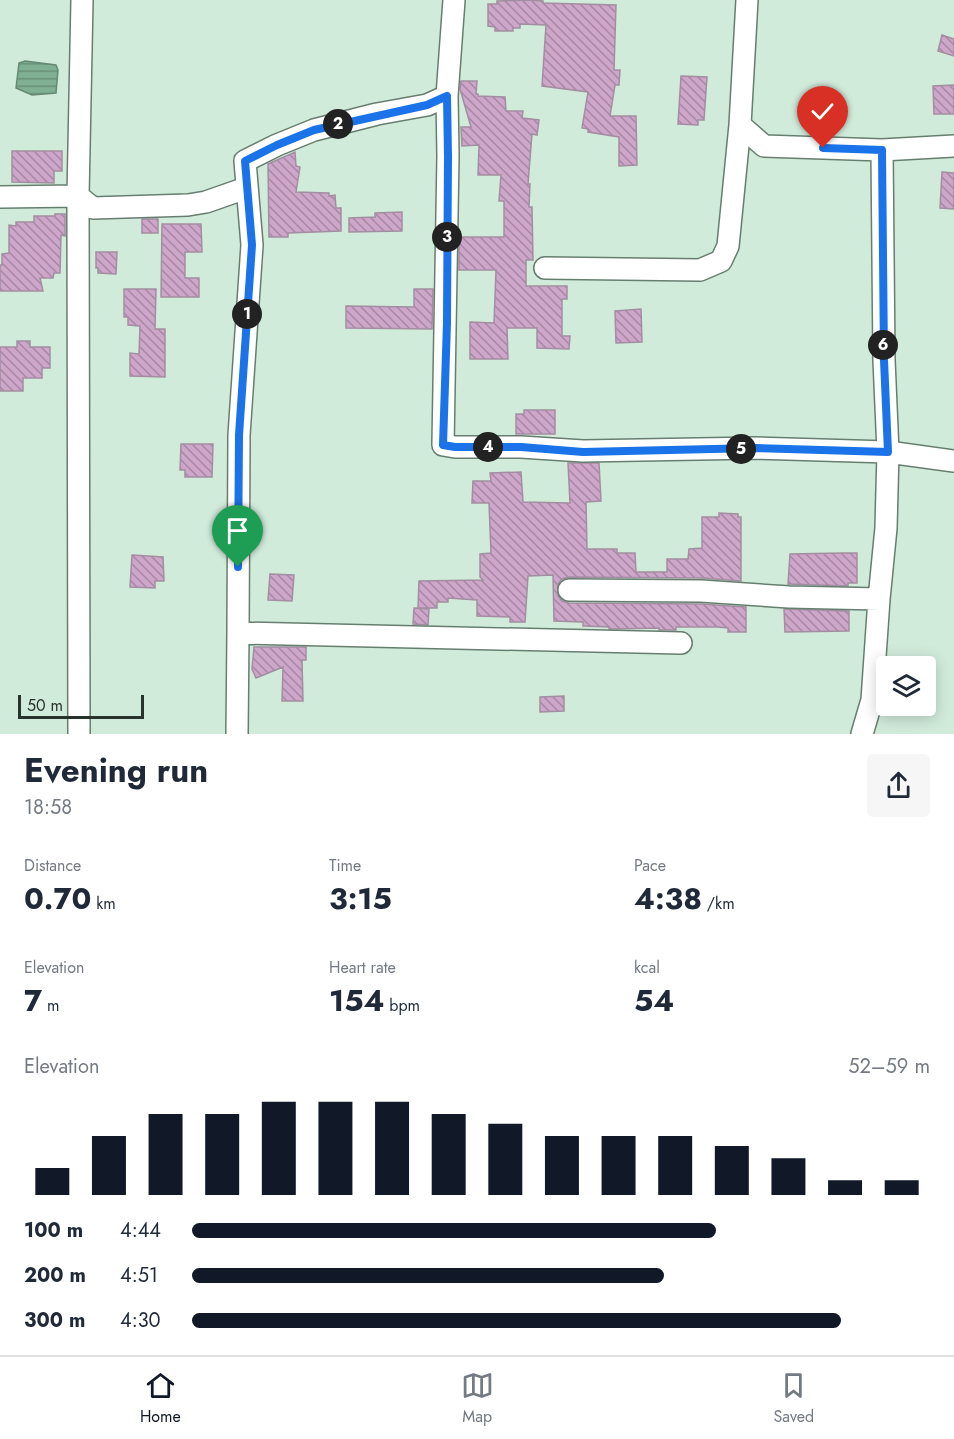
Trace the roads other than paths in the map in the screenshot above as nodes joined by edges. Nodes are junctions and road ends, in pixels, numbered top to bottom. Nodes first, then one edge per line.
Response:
1 (82, 0) edge
2 (454, 0) edge
3 (747, 0) edge
4 (447, 96) junction
5 (740, 125) junction
6 (954, 146) edge
7 (882, 150) junction
8 (246, 188) junction
9 (0, 196) edge
10 (78, 196) junction
11 (545, 268) dead end
12 (888, 452) junction
13 (954, 461) edge
14 (569, 590) dead end
15 (879, 599) junction
16 (238, 633) junction
17 (681, 643) dead end
18 (80, 734) edge
19 (237, 734) edge
20 (862, 734) edge

1 - 10 street
2 - 4 street
3 - 5 street
4 - 8 street
4 - 12 street
5 - 7 street
5 - 11 street
6 - 7 street
7 - 12 street
8 - 10 street
8 - 16 street
9 - 10 street
10 - 18 street
12 - 13 street
12 - 15 street
14 - 15 street
15 - 20 street
16 - 17 street
16 - 19 street

